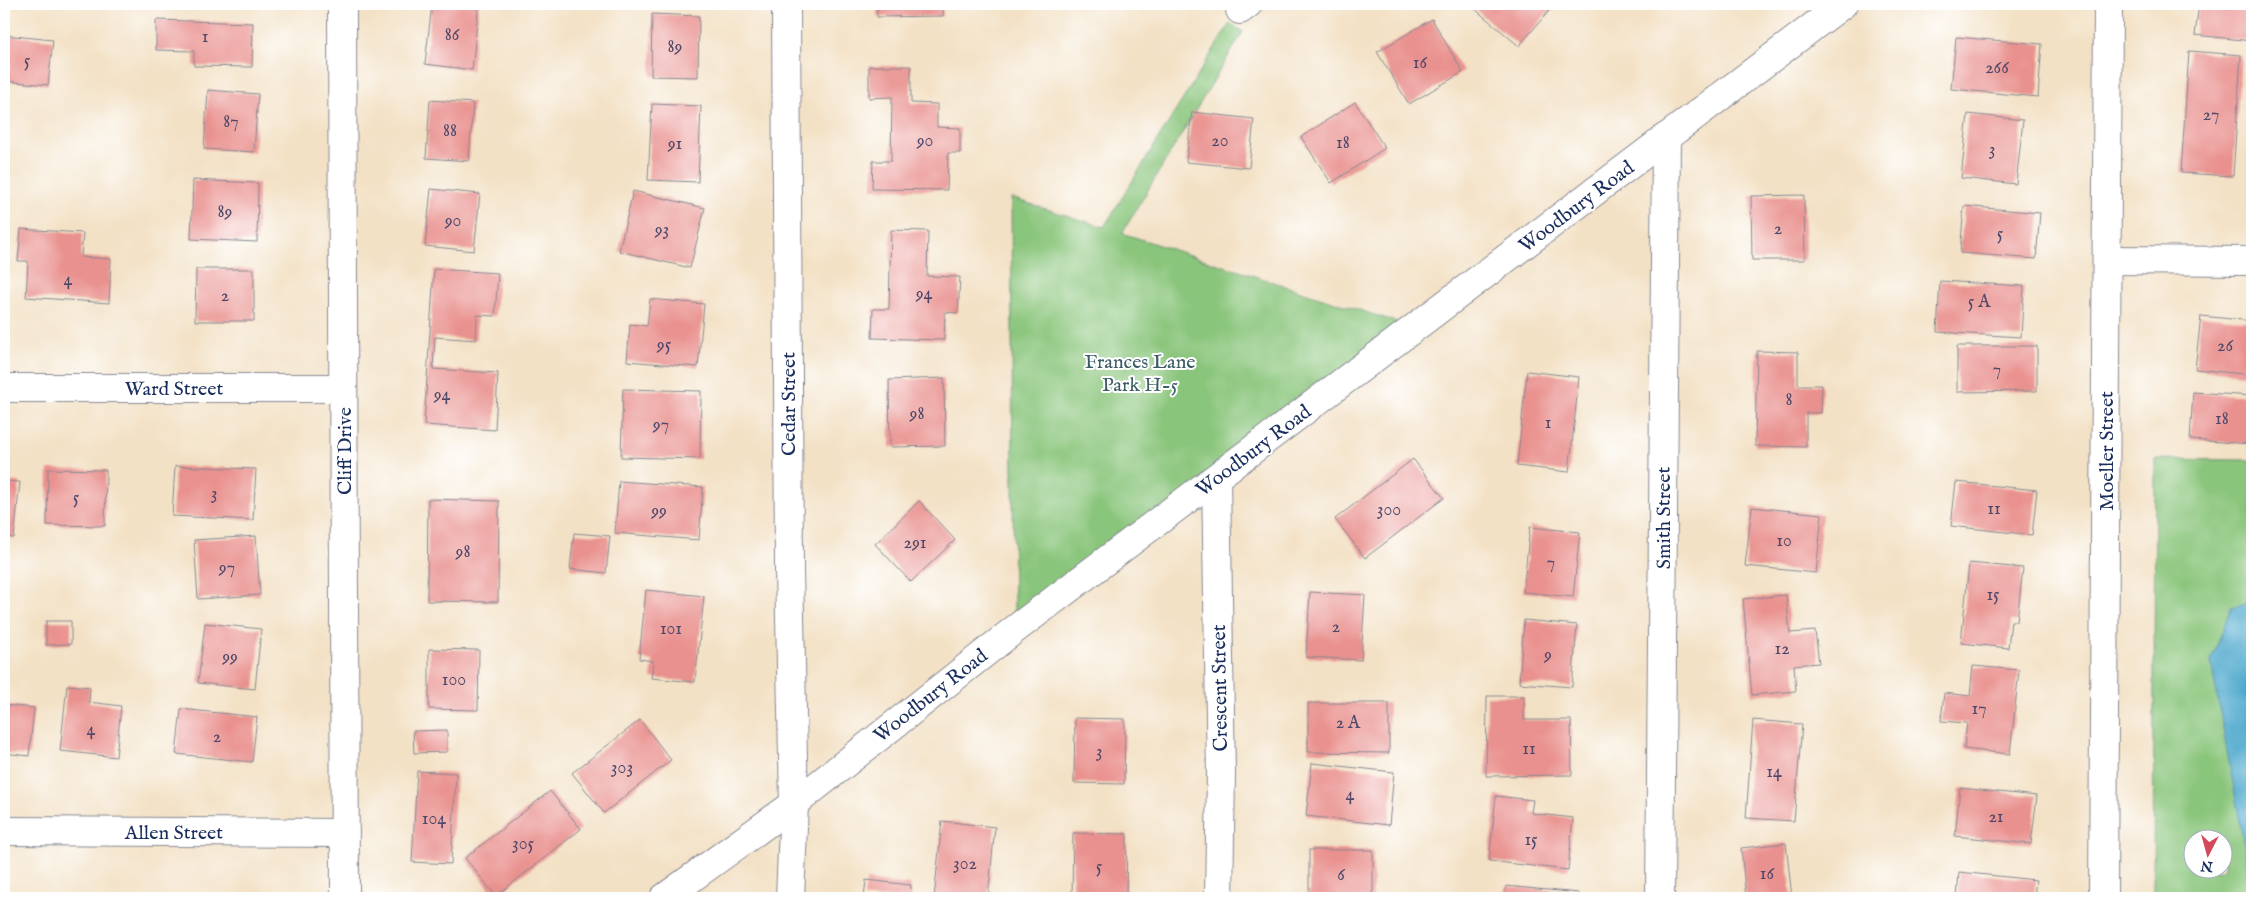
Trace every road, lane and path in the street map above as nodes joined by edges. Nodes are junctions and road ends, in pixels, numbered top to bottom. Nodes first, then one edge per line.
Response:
1 (342, 4) edge
2 (786, 4) edge
3 (1843, 4) edge
4 (2108, 4) edge
5 (1666, 137) junction
6 (2107, 260) junction
7 (2252, 261) edge
8 (4, 388) edge
9 (343, 388) junction
10 (1216, 478) junction
11 (794, 804) junction
12 (4, 831) edge
13 (345, 833) junction
14 (346, 898) edge
15 (664, 898) edge
16 (790, 898) edge
17 (1219, 898) edge
18 (1660, 898) edge
19 (2103, 898) edge

1 - 9 street, Cliff Drive
2 - 11 street, Cedar Street
3 - 5 street, Woodbury Road
4 - 6 street, Moeller Street
5 - 10 street, Woodbury Road
5 - 18 street, Smith Street
6 - 7 street
6 - 19 street, Moeller Street
8 - 9 street, Ward Street
9 - 13 street, Cliff Drive
10 - 11 street, Woodbury Road
10 - 17 street, Crescent Street
11 - 15 street, Woodbury Road
11 - 16 street, Cedar Street
12 - 13 street, Allen Street
13 - 14 street, Cliff Drive

